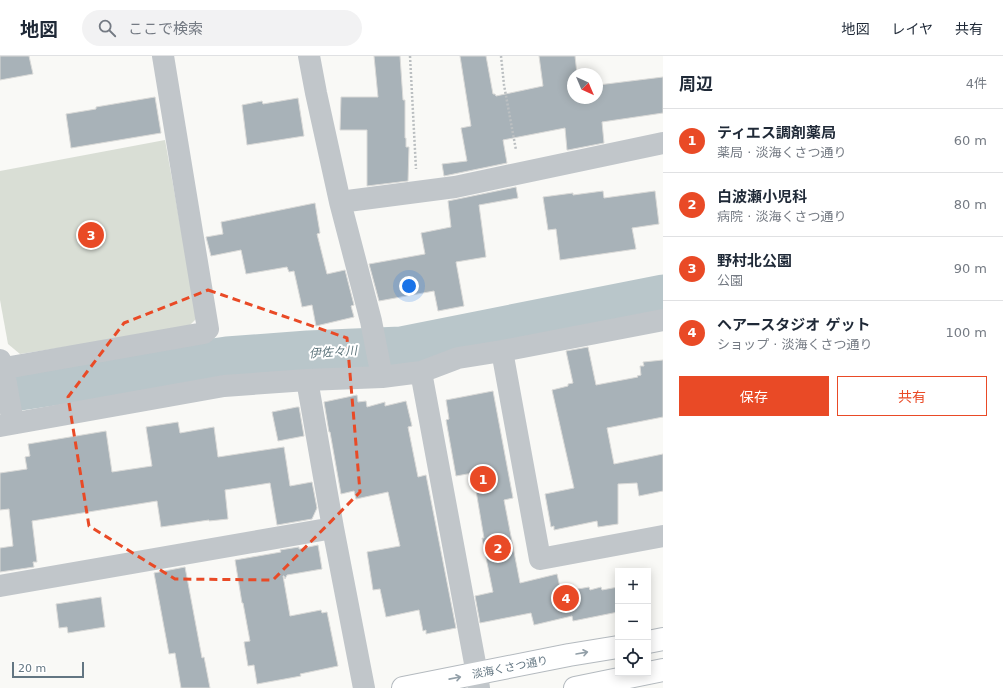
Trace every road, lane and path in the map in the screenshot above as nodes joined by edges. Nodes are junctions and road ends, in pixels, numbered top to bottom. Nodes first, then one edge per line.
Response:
1 (162, 56) edge
2 (309, 56) edge
3 (410, 56) edge
4 (501, 56) edge
5 (663, 143) edge
6 (520, 173) junction
7 (417, 192) junction
8 (340, 202) junction
9 (663, 320) edge
10 (502, 351) junction
11 (2, 369) edge
12 (420, 372) junction
13 (382, 377) junction
14 (307, 380) junction
15 (7, 425) edge
16 (333, 528) junction
17 (663, 536) edge
18 (0, 586) edge
19 (663, 639) edge
20 (651, 641) edge
21 (615, 648) edge
22 (663, 670) edge
23 (478, 681) edge
24 (364, 688) edge
25 (403, 688) edge
26 (575, 688) edge

1 - 11 street
2 - 8 street
3 - 7 path
4 - 6 path
5 - 6 street
6 - 7 street
7 - 8 street
8 - 13 street
9 - 10 street
10 - 12 street
10 - 17 street
11 - 15 street
12 - 13 street
12 - 23 street
13 - 14 street
14 - 15 street
14 - 16 street
16 - 18 street
16 - 24 street
19 - 20 street
23 -> 21 street, 淡海くさつ通り
22 - 26 street
25 -> 23 street, 淡海くさつ通り

